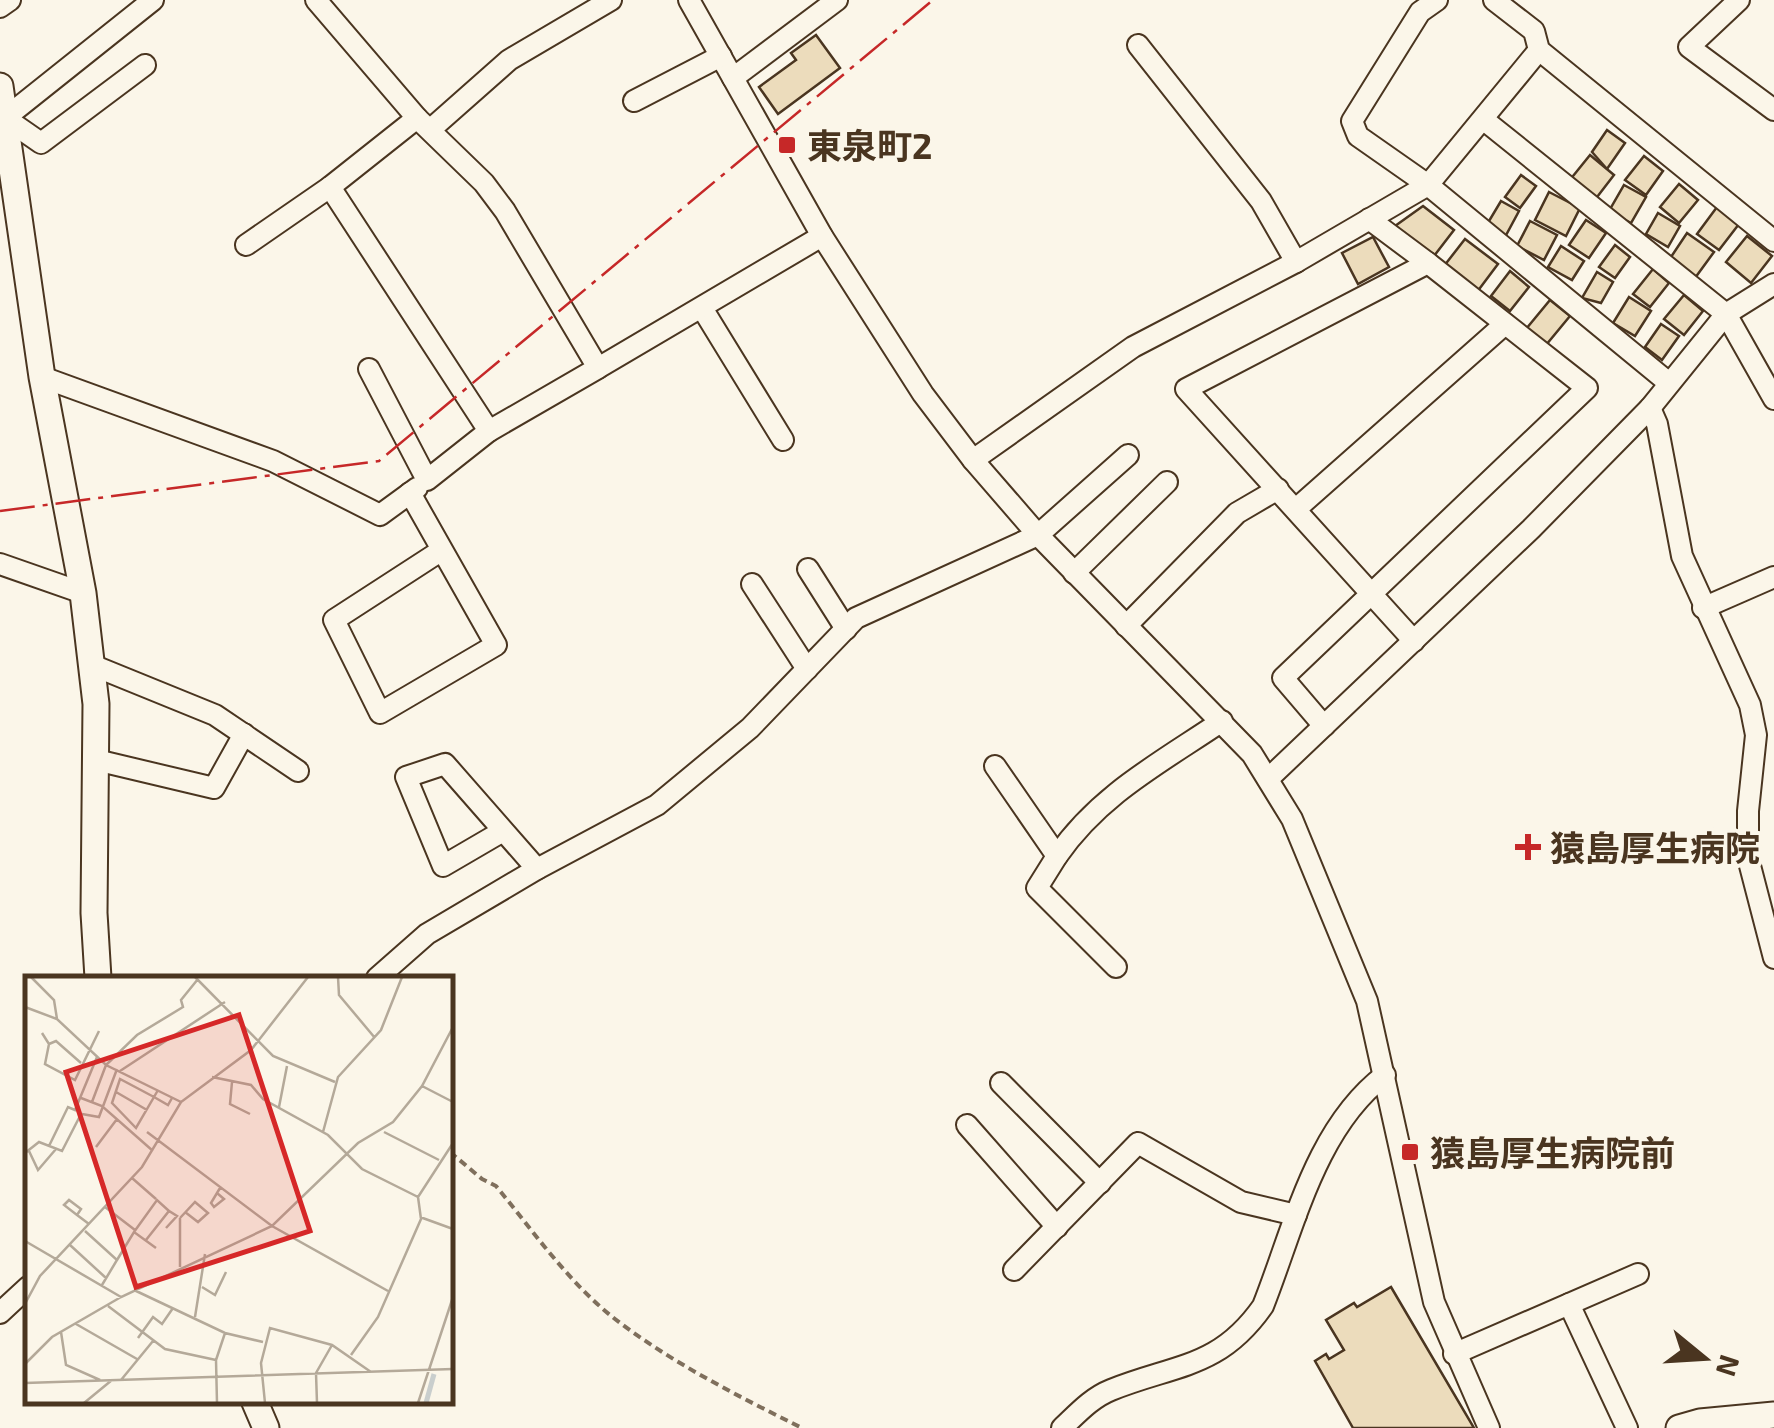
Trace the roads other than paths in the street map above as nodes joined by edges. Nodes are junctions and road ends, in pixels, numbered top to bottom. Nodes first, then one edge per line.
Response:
1 (10, 0) edge
2 (153, 0) edge
3 (316, 0) edge
4 (611, 0) edge
5 (689, 0) edge
6 (837, 0) edge
7 (1494, 0) edge
8 (1739, 0) edge
9 (1422, 4) edge
10 (0, 7) edge
11 (1138, 45) dead end
12 (1539, 50) junction
13 (720, 56) junction
14 (145, 65) dead end
15 (733, 78) junction
16 (0, 86) edge
17 (634, 101) dead end
18 (1774, 110) edge
19 (5, 118) junction
20 (1484, 120) junction
21 (424, 124) junction
22 (1428, 185) junction
23 (330, 187) junction
24 (1370, 220) junction
25 (822, 236) junction
26 (1774, 241) edge
27 (246, 245) dead end
28 (1296, 262) junction
29 (1428, 263) junction
30 (1774, 284) edge
31 (702, 308) junction
32 (1726, 314) junction
33 (1505, 324) junction
34 (598, 368) junction
35 (369, 369) dead end
36 (42, 377) junction
37 (1669, 382) junction
38 (1774, 400) edge
39 (1650, 408) junction
40 (489, 431) junction
41 (783, 440) dead end
42 (1128, 455) dead end
43 (973, 460) junction
44 (427, 480) junction
45 (1166, 482) dead end
46 (1278, 489) junction
47 (410, 494) junction
48 (1296, 509) junction
49 (1038, 536) junction
50 (442, 550) junction
51 (0, 564) edge
52 (808, 569) dead end
53 (1074, 573) junction
54 (1774, 577) edge
55 (752, 584) dead end
56 (1372, 592) junction
57 (83, 594) junction
58 (1703, 608) junction
59 (1126, 626) junction
60 (846, 629) junction
61 (1414, 641) junction
62 (92, 665) junction
63 (808, 668) junction
64 (1222, 721) junction
65 (1324, 726) junction
66 (1765, 733) edge
67 (244, 734) junction
68 (96, 760) junction
69 (995, 766) dead end
70 (298, 772) dead end
71 (1268, 779) junction
72 (503, 831) junction
73 (1057, 856) junction
74 (537, 869) junction
75 (1774, 958) edge
76 (1116, 967) dead end
77 (98, 976) edge
78 (379, 976) edge
79 (1385, 1075) junction
80 (1002, 1083) dead end
81 (967, 1125) dead end
82 (1100, 1183) junction
83 (1296, 1215) junction
84 (1056, 1226) junction
85 (1014, 1270) dead end
86 (1638, 1274) dead end
87 (25, 1290) edge
88 (1569, 1304) junction
89 (0, 1313) edge
90 (1454, 1354) junction
91 (255, 1403) edge
92 (1774, 1415) edge
93 (266, 1428) edge
94 (1062, 1428) edge
95 (1489, 1428) edge
96 (1627, 1428) edge
97 (1678, 1428) edge

1 - 10 street
2 - 19 street
3 - 21 street
4 - 21 street
5 - 13 street
6 - 15 street
7 - 12 street
8 - 18 street
9 - 22 street
11 - 28 street
12 - 20 street
12 - 26 street
13 - 15 street
13 - 17 street
14 - 19 street
15 - 25 street
16 - 19 street
19 - 36 street
20 - 22 street
20 - 32 street
21 - 23 street
21 - 34 street
22 - 24 street
22 - 37 street
23 - 27 street
23 - 40 street
24 - 28 street
24 - 29 street
25 - 31 street
25 - 43 street
28 - 43 street
29 - 33 street
29 - 46 street
30 - 32 street
31 - 34 street
31 - 41 street
32 - 37 street
32 - 38 street
33 - 48 street
33 - 56 street
34 - 40 street
35 - 44 street
36 - 47 street
36 - 57 street
37 - 39 street
39 - 58 street
39 - 61 street
40 - 44 street
42 - 49 street
43 - 49 street
44 - 47 street
45 - 53 street
46 - 48 street
46 - 59 street
47 - 50 street
48 - 56 street
49 - 53 street
49 - 60 street
50 - 50 street
51 - 57 street
52 - 60 street
53 - 59 street
54 - 58 street
55 - 63 street
56 - 61 street
56 - 65 street
57 - 62 street
58 - 66 street
59 - 64 street
60 - 63 street
61 - 65 street
62 - 67 street
62 - 68 street
63 - 74 street
64 - 71 street
64 - 73 street
65 - 71 street
66 - 75 street
67 - 68 street
67 - 70 street
68 - 77 street
69 - 73 street
71 - 79 street
72 - 72 street
72 - 74 street
73 - 76 street
74 - 78 street
79 - 83 street
79 - 90 street
80 - 82 street
81 - 84 street
82 - 83 street
82 - 84 street
83 - 94 street
84 - 85 street
86 - 88 street
87 - 89 street
88 - 90 street
88 - 96 street
90 - 95 street
91 - 93 street
92 - 97 street

